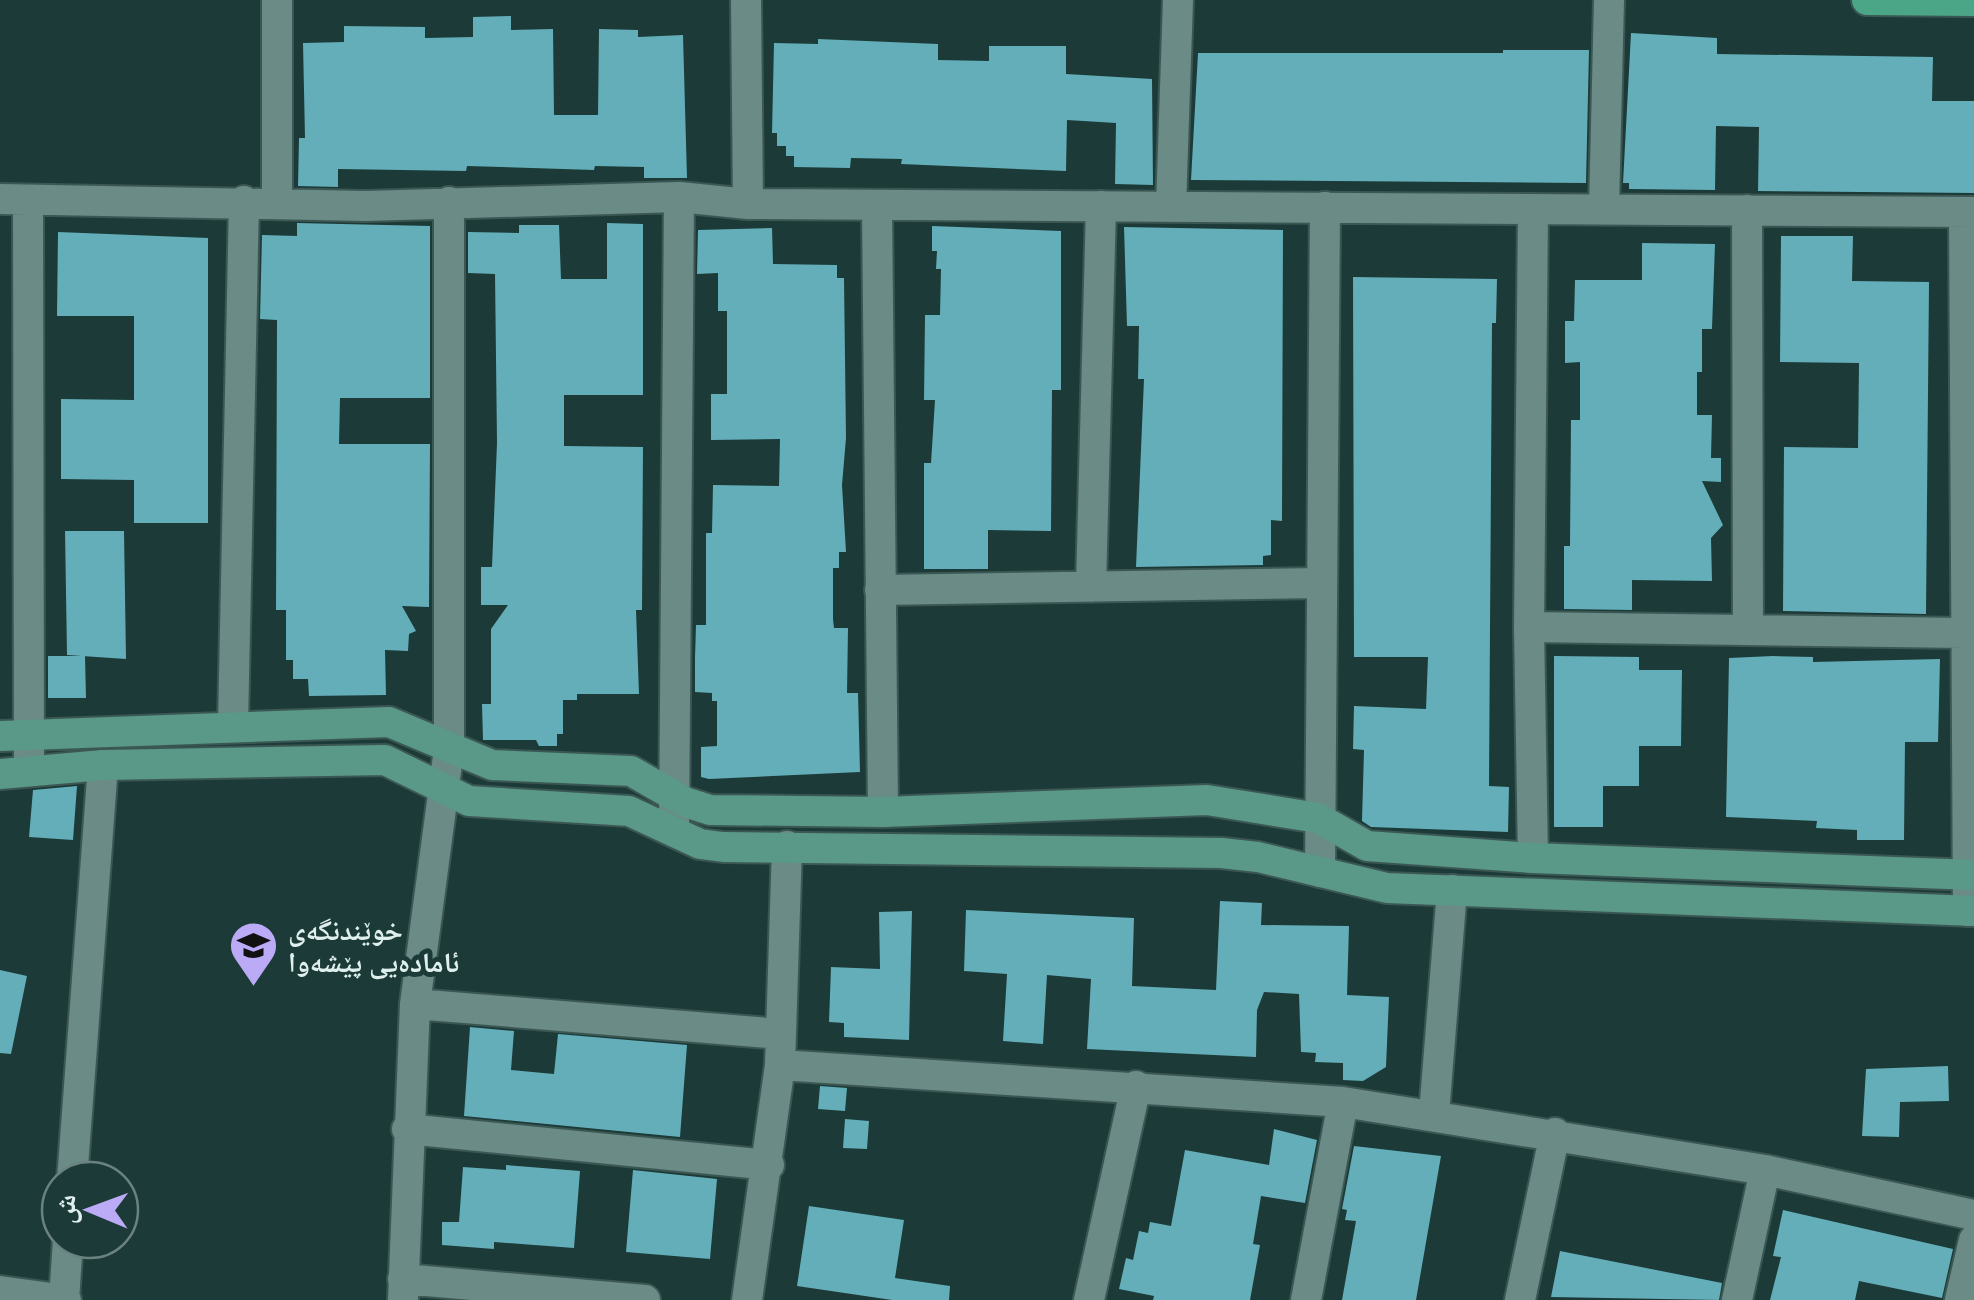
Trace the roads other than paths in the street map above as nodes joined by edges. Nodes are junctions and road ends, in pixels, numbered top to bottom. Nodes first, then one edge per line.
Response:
1 (278, 0) edge
2 (746, 0) edge
3 (1178, 0) edge
4 (1608, 0) edge
5 (1866, 0) edge
6 (1974, 2) edge
7 (679, 197) junction
8 (14, 199) edge
9 (244, 201) junction
10 (449, 202) junction
11 (276, 204) junction
12 (748, 204) junction
13 (876, 205) junction
14 (1101, 206) junction
15 (1171, 207) junction
16 (1325, 208) junction
17 (1532, 209) junction
18 (1604, 209) junction
19 (1747, 210) junction
20 (1969, 212) edge
21 (14, 412) edge
22 (1322, 583) junction
23 (1091, 587) junction
24 (1968, 588) edge
25 (880, 590) junction
26 (1529, 626) junction
27 (1748, 630) junction
28 (1965, 634) junction
29 (233, 725) junction
30 (14, 735) edge
31 (449, 748) junction
32 (102, 765) junction
33 (14, 772) edge
34 (445, 792) junction
35 (676, 796) junction
36 (882, 812) junction
37 (1318, 818) junction
38 (674, 830) junction
39 (787, 846) junction
40 (1533, 858) junction
41 (1320, 872) junction
42 (1971, 875) edge
43 (1452, 890) junction
44 (1971, 911) edge
45 (415, 1004) junction
46 (781, 1034) junction
47 (780, 1065) junction
48 (1136, 1086) junction
49 (1343, 1102) junction
50 (1434, 1114) junction
51 (407, 1128) junction
52 (1556, 1134) junction
53 (73, 1160) edge
54 (769, 1165) junction
55 (1765, 1170) junction
56 (1974, 1215) edge
57 (1974, 1240) edge
58 (67, 1260) edge
59 (403, 1290) edge
60 (0, 1291) edge
61 (65, 1300) edge
62 (645, 1300) edge
63 (747, 1300) edge
64 (1089, 1300) edge
65 (1306, 1300) edge
66 (1520, 1300) edge
67 (1736, 1300) edge
68 (1960, 1300) edge

1 - 11 street
2 - 12 street
3 - 15 street
4 - 18 street
5 - 6 main road
7 - 10 street
7 - 12 street
7 - 35 street
8 - 9 street
8 - 21 street
9 - 11 street
9 - 29 street
10 - 11 street
10 - 31 street
12 - 13 street
13 - 14 street
13 - 25 street
14 - 15 street
14 - 23 street
15 - 16 street
16 - 17 street
16 - 22 street
17 - 18 street
17 - 26 street
18 - 19 street
19 - 20 street
19 - 27 street
20 - 24 street
21 - 30 street
22 - 23 street
22 - 37 street
23 - 25 street
24 - 28 street
25 - 36 street
26 - 27 street
26 - 40 street
27 - 28 street
28 - 42 street
29 - 30 street
29 - 31 street
30 - 33 street
31 - 34 street
31 - 35 street
32 - 33 street
32 - 34 street
32 - 53 street
34 - 38 street
34 - 45 street
35 - 36 street
35 - 38 street
36 - 37 street
37 - 40 street
37 - 41 street
38 - 39 street
39 - 41 street
39 - 46 street
40 - 42 street
41 - 43 street
42 - 44 street
43 - 44 street
43 - 50 street
45 - 46 street
45 - 51 street
46 - 47 street
47 - 48 street
47 - 54 street
48 - 49 street
48 - 64 street
49 - 50 street
49 - 65 street
50 - 52 street
51 - 54 street
51 - 59 street
52 - 55 street
52 - 66 street
54 - 63 street
55 - 56 street
55 - 67 street
57 - 68 street
58 - 61 street
59 - 62 street
60 - 61 street

